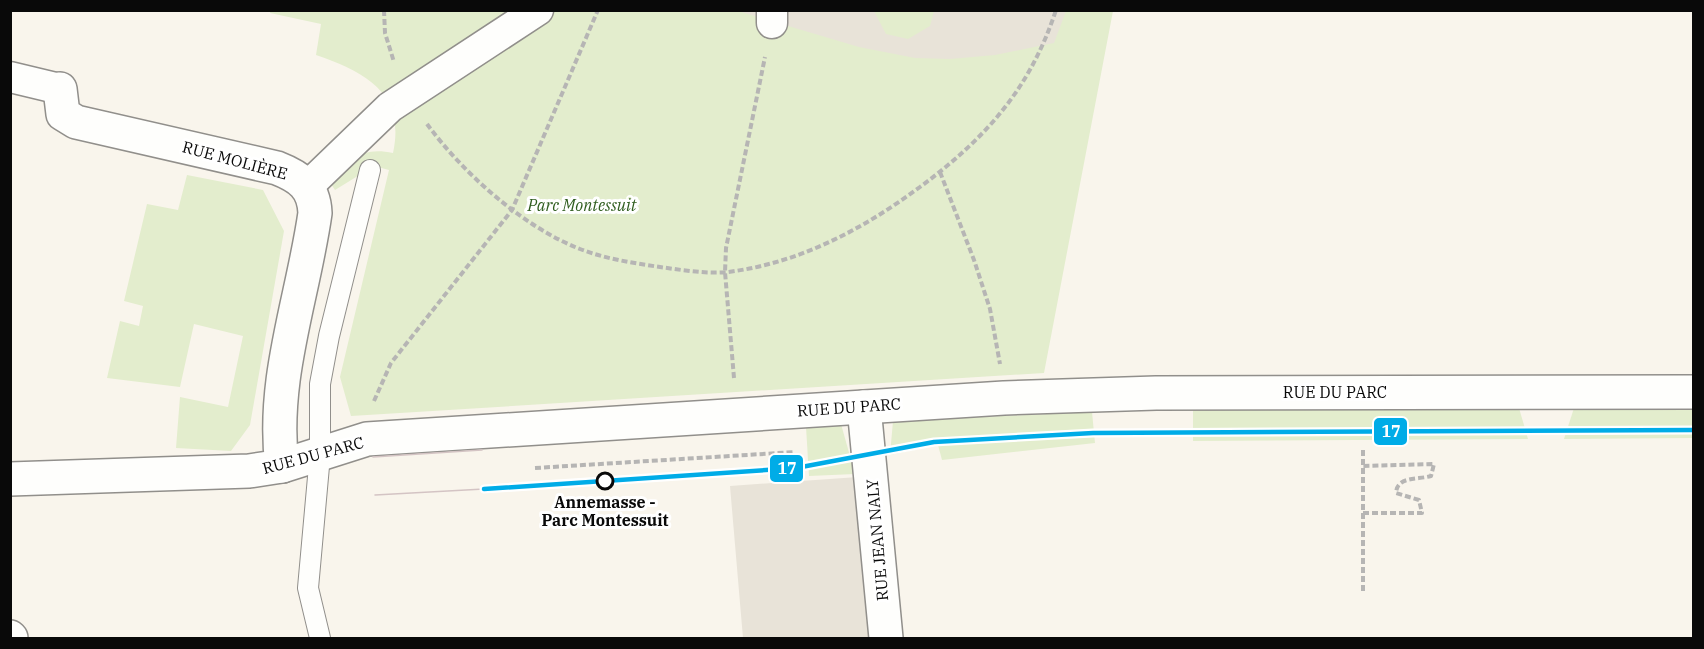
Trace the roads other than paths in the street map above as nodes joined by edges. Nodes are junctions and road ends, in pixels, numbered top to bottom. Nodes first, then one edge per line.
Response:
1 (538, 10) edge
2 (10, 77) edge
3 (60, 89) joint
4 (370, 170) dead end
5 (308, 186) junction
6 (1694, 392) edge
7 (864, 407) junction
8 (320, 454) junction
9 (282, 466) junction
10 (10, 479) edge
11 (320, 639) edge
12 (886, 639) edge

1 - 5 street
2 - 3 street, RUE MOLIÈRE
3 - 5 street, RUE MOLIÈRE
4 - 8 lane
5 - 9 street, RUE MOLIÈRE
6 - 7 street, RUE DU PARC
7 - 8 street, RUE DU PARC
7 - 12 street, RUE JEAN NALY
8 - 9 street, RUE DU PARC
8 - 11 lane
9 - 10 street, RUE DU PARC

